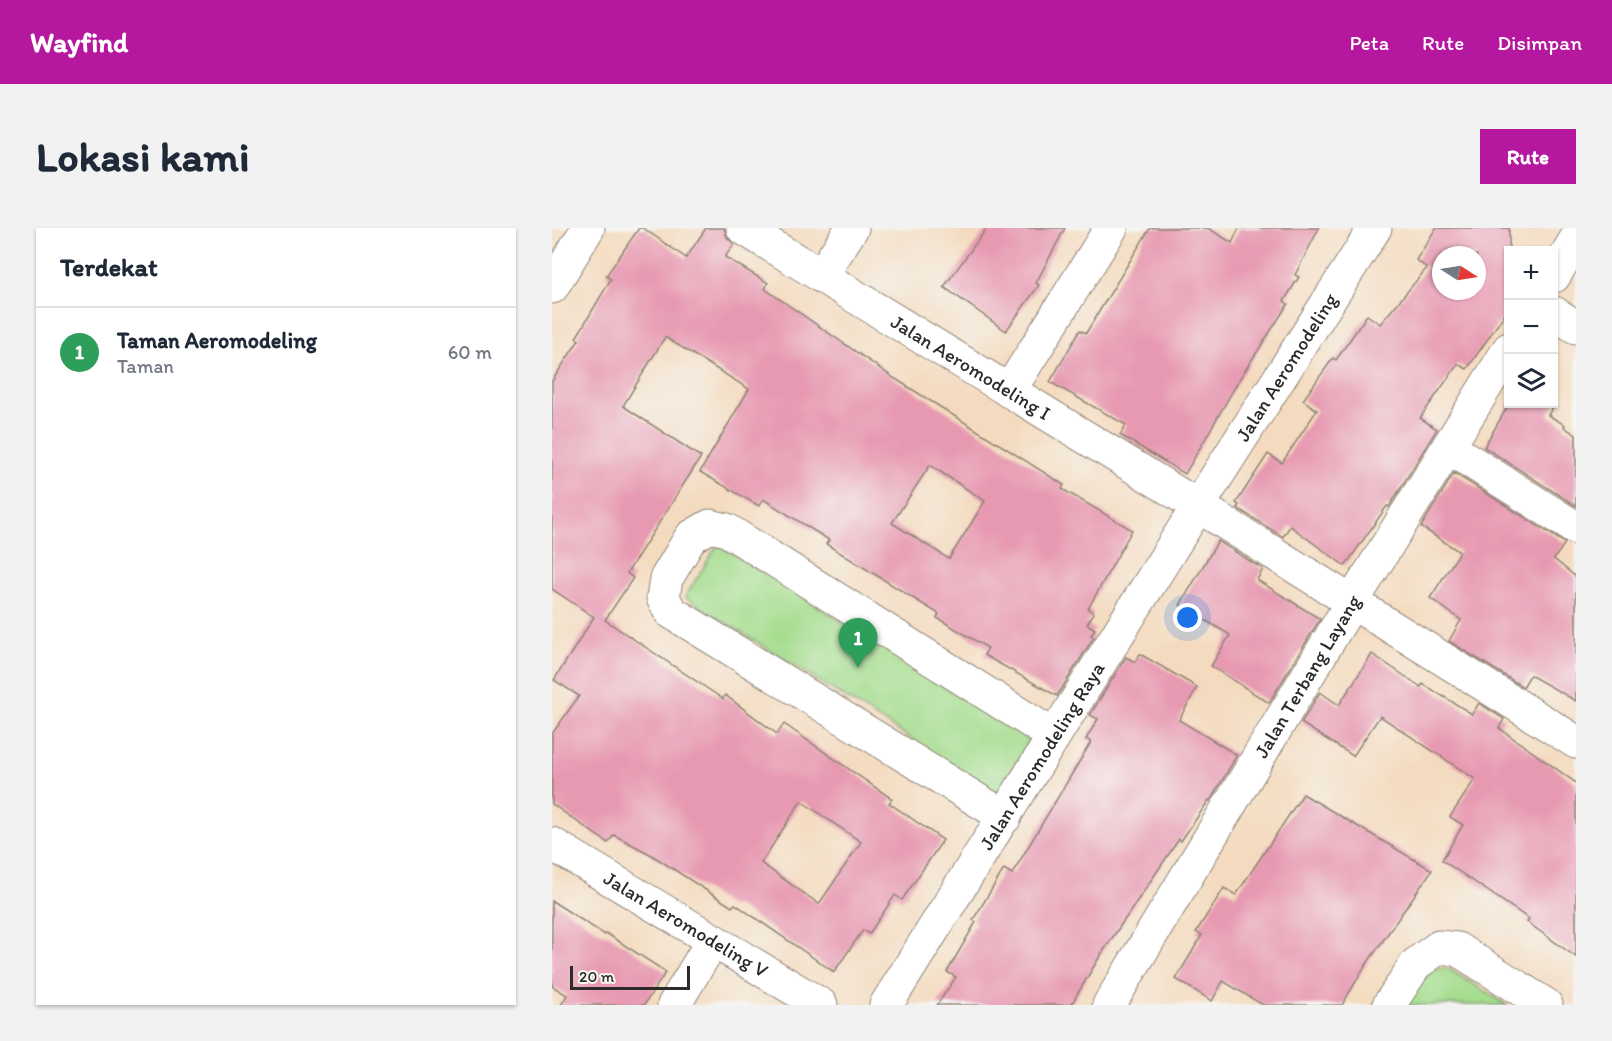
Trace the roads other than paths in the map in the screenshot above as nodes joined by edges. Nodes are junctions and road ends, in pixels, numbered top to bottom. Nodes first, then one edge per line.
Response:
1 (588, 228) edge
2 (743, 228) edge
3 (852, 228) edge
4 (1111, 228) edge
5 (1375, 228) edge
6 (1576, 239) edge
7 (1558, 269) edge
8 (821, 276) junction
9 (552, 287) edge
10 (1558, 316) edge
11 (1576, 327) edge
12 (1506, 354) edge
13 (1009, 391) junction
14 (1448, 447) junction
15 (1198, 506) junction
16 (1576, 528) edge
17 (1352, 602) junction
18 (1054, 736) junction
19 (1576, 742) edge
20 (1005, 817) junction
21 (552, 844) edge
22 (713, 940) junction
23 (674, 1005) edge
24 (820, 1005) edge
25 (886, 1005) edge
26 (1109, 1005) edge
27 (1389, 1005) edge
28 (1546, 1005) edge

1 - 9 street
2 - 8 street, Jalan Aeromodeling I
3 - 8 street
4 - 13 street
5 - 15 street, Jalan Aeromodeling
6 - 7 street
8 - 13 street, Jalan Aeromodeling I
10 - 11 street
12 - 14 street, Jalan Terbang Layang
13 - 15 street, Jalan Aeromodeling I
14 - 16 street
14 - 17 street, Jalan Terbang Layang
15 - 17 street, Jalan Aeromodeling I
15 - 18 street, Jalan Aeromodeling Raya
17 - 19 street, Jalan Aeromodeling I
17 - 26 street, Jalan Terbang Layang
18 - 20 street, Jalan Aeromodeling Raya
18 - 20 street
20 - 25 street, Jalan Aeromodeling Raya
21 - 22 street, Jalan Aeromodeling V
22 - 23 street
22 - 24 street, Jalan Aeromodeling V
27 - 28 street

